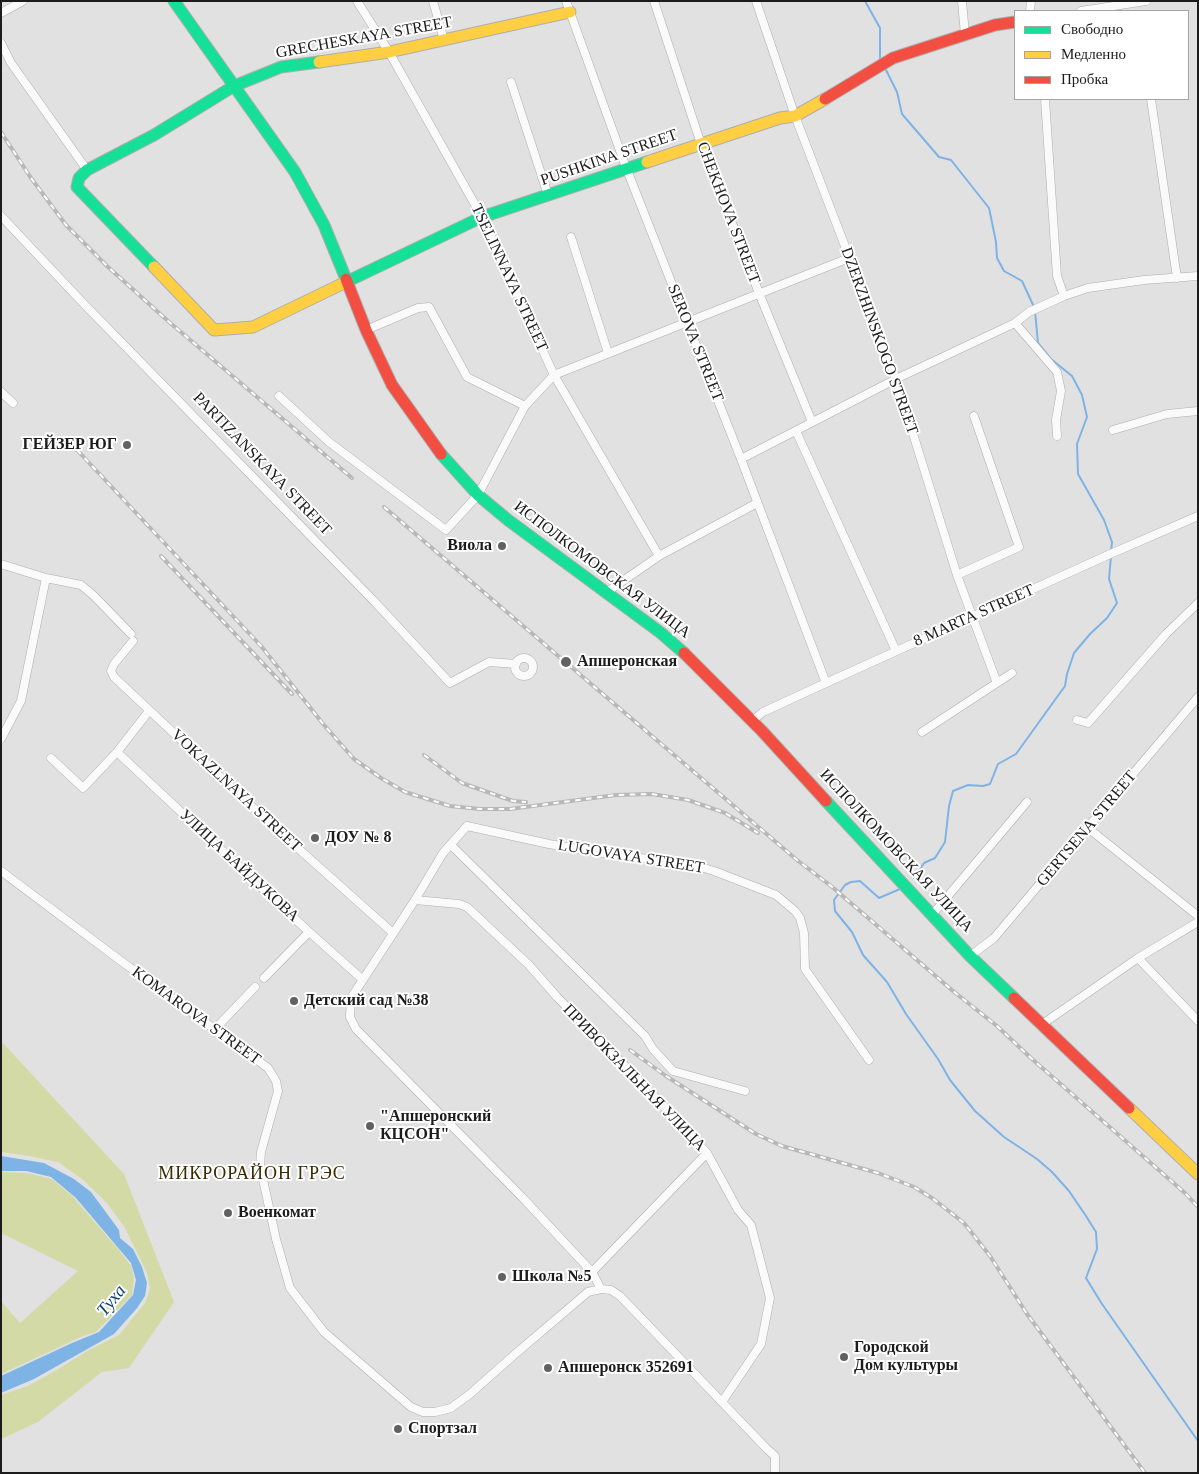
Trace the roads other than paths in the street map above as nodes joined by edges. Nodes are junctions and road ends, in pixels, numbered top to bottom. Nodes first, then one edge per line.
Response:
1 (23, 1) edge
2 (174, 1) edge
3 (357, 1) edge
4 (433, 1) edge
5 (654, 1) edge
6 (756, 1) edge
7 (962, 1) edge
8 (1146, 1) edge
9 (1137, 2) junction
10 (568, 7) edge
11 (1087, 10) edge
12 (1138, 10) edge
13 (1, 13) edge
14 (1014, 22) edge
15 (965, 35) junction
16 (444, 40) junction
17 (1, 42) edge
18 (389, 52) junction
19 (511, 82) dead end
20 (234, 86) junction
21 (1045, 100) edge
22 (1151, 100) edge
23 (795, 116) junction
24 (701, 144) junction
25 (86, 170) junction
26 (626, 170) junction
27 (548, 195) junction
28 (1, 216) edge
29 (482, 217) junction
30 (571, 237) dead end
31 (849, 258) junction
32 (1198, 276) edge
33 (1177, 278) junction
34 (346, 282) junction
35 (759, 293) junction
36 (1064, 296) junction
37 (687, 322) junction
38 (1015, 323) junction
39 (366, 330) junction
40 (608, 353) junction
41 (554, 375) junction
42 (896, 379) junction
43 (1, 392) edge
44 (279, 396) dead end
45 (13, 403) dead end
46 (525, 406) junction
47 (1198, 411) edge
48 (974, 416) dead end
49 (812, 422) junction
50 (1113, 430) dead end
51 (796, 431) junction
52 (1057, 436) dead end
53 (741, 459) junction
54 (478, 495) junction
55 (757, 503) junction
56 (1198, 516) edge
57 (659, 556) junction
58 (1, 564) edge
59 (957, 575) junction
60 (46, 578) junction
61 (607, 592) junction
62 (1198, 603) edge
63 (973, 616) junction
64 (896, 651) junction
65 (516, 664) dead end
66 (1012, 673) dead end
67 (826, 683) junction
68 (997, 683) junction
69 (1198, 697) edge
70 (149, 711) junction
71 (1076, 720) dead end
72 (752, 721) junction
73 (922, 732) dead end
74 (1, 739) edge
75 (117, 752) junction
76 (51, 758) dead end
77 (1027, 802) dead end
78 (1088, 828) junction
79 (451, 845) junction
80 (1, 871) edge
81 (415, 900) junction
82 (932, 915) junction
83 (1198, 916) edge
84 (1198, 922) edge
85 (309, 932) junction
86 (393, 933) junction
87 (970, 956) junction
88 (1138, 958) junction
89 (264, 978) dead end
90 (362, 979) junction
91 (254, 987) dead end
92 (1198, 1021) edge
93 (1041, 1025) junction
94 (216, 1030) junction
95 (870, 1060) dead end
96 (745, 1091) dead end
97 (707, 1153) junction
98 (1198, 1174) edge
99 (592, 1272) junction
100 (601, 1289) junction
101 (722, 1402) junction
102 (776, 1473) edge

1 - 13 street
2 - 20 street, ИСПОЛКОМОВСКАЯ УЛИЦА
3 - 18 street, TSELINNAYA STREET
4 - 16 street
5 - 24 street, CHEKHOVA STREET
6 - 23 street, DZERZHINSKOGO STREET
7 - 15 street
8 - 9 street
9 - 11 street
9 - 12 street
10 - 16 street, GRECHESKAYA STREET
10 - 26 street, SEROVA STREET
14 - 15 street, PUSHKINA STREET
15 - 23 street, PUSHKINA STREET
16 - 18 street, GRECHESKAYA STREET
17 - 25 street
18 - 20 street, GRECHESKAYA STREET
18 - 29 street, TSELINNAYA STREET
19 - 27 street
20 - 25 street, GRECHESKAYA STREET
20 - 34 street, ИСПОЛКОМОВСКАЯ УЛИЦА
21 - 36 street
22 - 33 street
23 - 24 street, PUSHKINA STREET
23 - 31 street, DZERZHINSKOGO STREET
24 - 26 street, PUSHKINA STREET
24 - 35 street, CHEKHOVA STREET
25 - 34 street, PUSHKINA STREET
26 - 27 street, PUSHKINA STREET
26 - 37 street, SEROVA STREET
27 - 29 street, PUSHKINA STREET
28 - 65 street, PARTIZANSKAYA STREET
29 - 34 street, PUSHKINA STREET
29 - 41 street, TSELINNAYA STREET
30 - 40 street
31 - 35 street
31 - 42 street, DZERZHINSKOGO STREET
32 - 33 street
33 - 36 street
34 - 39 street, ИСПОЛКОМОВСКАЯ УЛИЦА
35 - 37 street
35 - 49 street, CHEKHOVA STREET
36 - 38 street
37 - 40 street
37 - 53 street, SEROVA STREET
38 - 42 street
38 - 52 street
39 - 46 street
39 - 54 street, ИСПОЛКОМОВСКАЯ УЛИЦА
40 - 41 street
41 - 46 street
41 - 57 street, TSELINNAYA STREET
42 - 49 street
42 - 59 street, DZERZHINSKOGO STREET
43 - 45 street
44 - 54 street
46 - 54 street
47 - 50 street
48 - 59 street
49 - 51 street
51 - 53 street
51 - 64 street
53 - 55 street, SEROVA STREET
54 - 61 street, ИСПОЛКОМОВСКАЯ УЛИЦА
55 - 57 street
55 - 67 street, SEROVA STREET
56 - 63 street, 8 MARTA STREET
57 - 61 street
58 - 60 street, VOKAZLNAYA STREET
59 - 63 street, DZERZHINSKOGO STREET
60 - 70 street, VOKAZLNAYA STREET
60 - 74 street
61 - 72 street, ИСПОЛКОМОВСКАЯ УЛИЦА
62 - 71 street
63 - 64 street, 8 MARTA STREET
63 - 68 street, DZERZHINSKOGO STREET
64 - 67 street, 8 MARTA STREET
66 - 68 street
67 - 72 street, 8 MARTA STREET
68 - 73 street
69 - 78 street, GERTSENA STREET
70 - 75 street
70 - 86 street, VOKAZLNAYA STREET
72 - 82 street, ИСПОЛКОМОВСКАЯ УЛИЦА
75 - 76 street
75 - 85 street, УЛИЦА БАЙДУКОВА
77 - 82 street
78 - 83 street
78 - 87 street, GERTSENA STREET
79 - 81 street
79 - 95 street, LUGOVAYA STREET
79 - 96 street, ПРИВОКЗАЛЬНАЯ УЛИЦА
80 - 94 street, KOMAROVA STREET
81 - 86 street
81 - 97 street, ПРИВОКЗАЛЬНАЯ УЛИЦА
82 - 87 street, ИСПОЛКОМОВСКАЯ УЛИЦА
84 - 88 street
85 - 89 street
85 - 90 street, УЛИЦА БАЙДУКОВА
86 - 90 street
87 - 93 street, ИСПОЛКОМОВСКАЯ УЛИЦА
88 - 92 street
88 - 93 street
90 - 99 street
91 - 94 street
93 - 98 street, ИСПОЛКОМОВСКАЯ УЛИЦА
94 - 100 street, KOMAROVA STREET
97 - 99 street
97 - 101 street, ПРИВОКЗАЛЬНАЯ УЛИЦА
99 - 100 street
100 - 101 street
101 - 102 street

